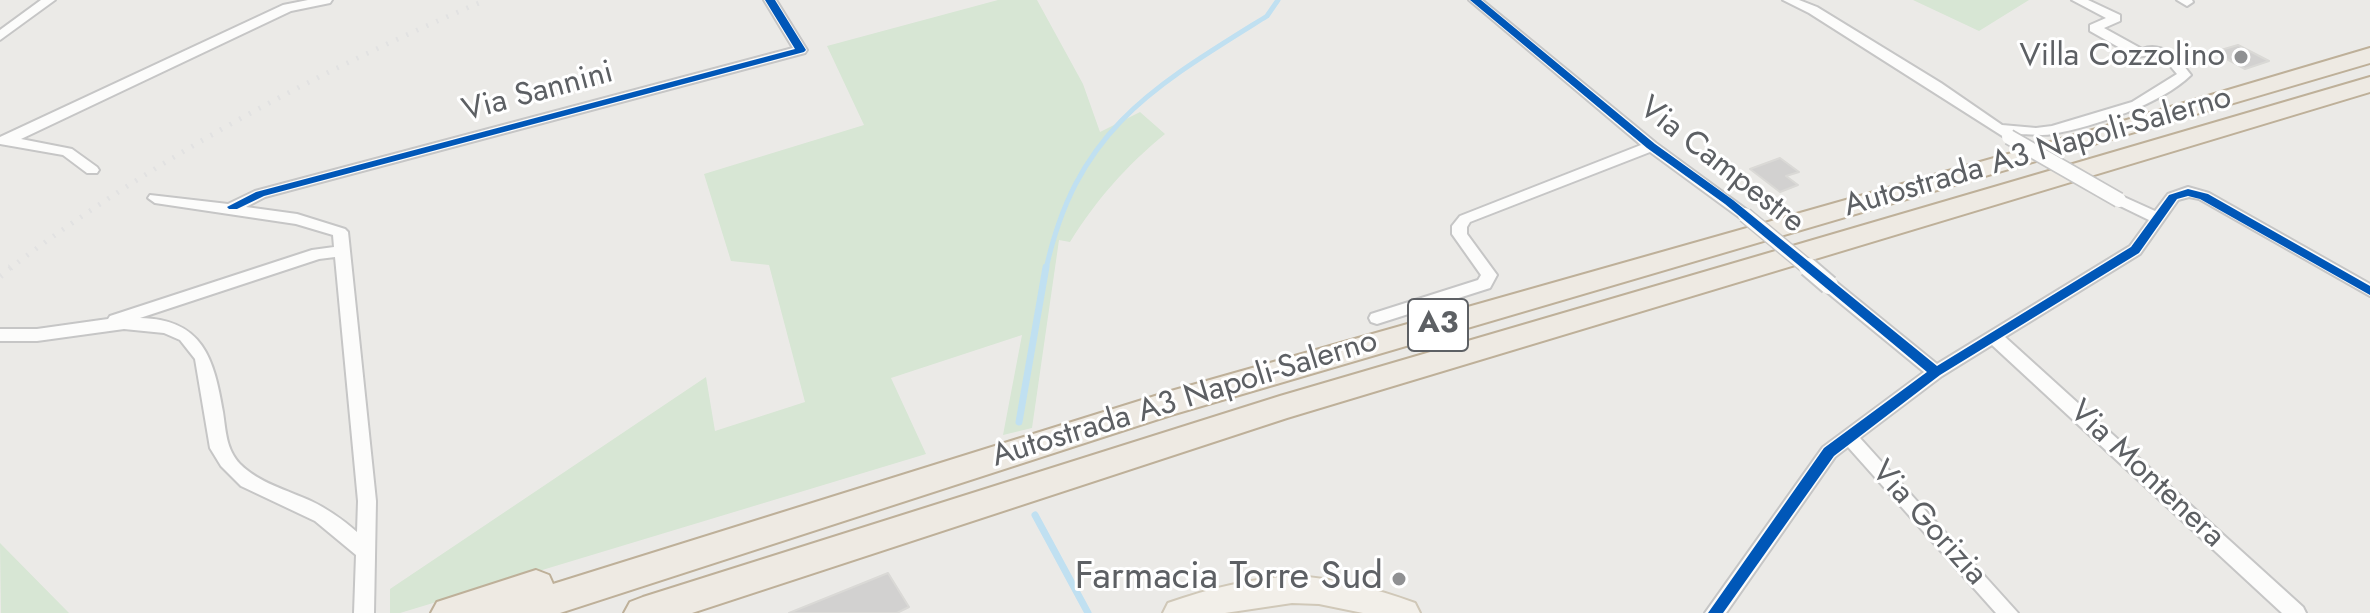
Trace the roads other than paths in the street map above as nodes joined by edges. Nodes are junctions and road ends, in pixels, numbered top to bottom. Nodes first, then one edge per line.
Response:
1 (49, 0) edge
2 (326, 0) edge
3 (770, 0) edge
4 (1475, 0) edge
5 (1789, 0) edge
6 (2078, 0) edge
7 (0, 36) edge
8 (2370, 55) edge
9 (2370, 84) edge
10 (2003, 133) junction
11 (3, 140) edge
12 (1651, 146) junction
13 (92, 170) dead end
14 (155, 198) dead end
15 (233, 207) junction
16 (2156, 217) junction
17 (340, 251) junction
18 (2370, 291) edge
19 (1377, 318) dead end
20 (107, 323) junction
21 (0, 335) edge
22 (1995, 338) junction
23 (1936, 372) junction
24 (1848, 436) junction
25 (733, 541) junction
26 (367, 553) junction
27 (364, 613) edge
28 (450, 613) edge
29 (512, 613) edge
30 (643, 613) edge
31 (1179, 613) edge
32 (1404, 613) edge
33 (1715, 613) edge
34 (2008, 613) edge
35 (2296, 613) edge

1 - 7 street
2 - 11 street
3 - 15 street, Via Sannini
4 - 12 street, Via Campestre
5 - 10 street
6 - 10 street
8 - 25 highway, Autostrada A3 Napoli-Salerno / A3
9 - 30 highway, Autostrada A3 Napoli-Salerno / A3
10 - 16 street, bridge
11 - 13 street
12 - 19 street, Via Campestre
12 - 23 street, Via Campestre, bridge
14 - 15 street
15 - 17 street
16 - 18 street
16 - 22 street
17 - 20 street
17 - 26 street
20 - 21 street
20 - 26 street
22 - 23 street
22 - 35 street, Via Montenera
23 - 24 street
24 - 33 street
24 - 34 street, Via Gorizia
25 - 28 highway
25 - 29 highway, Autostrada A3 Napoli-Salerno / A3
26 - 27 street
31 - 32 main road

